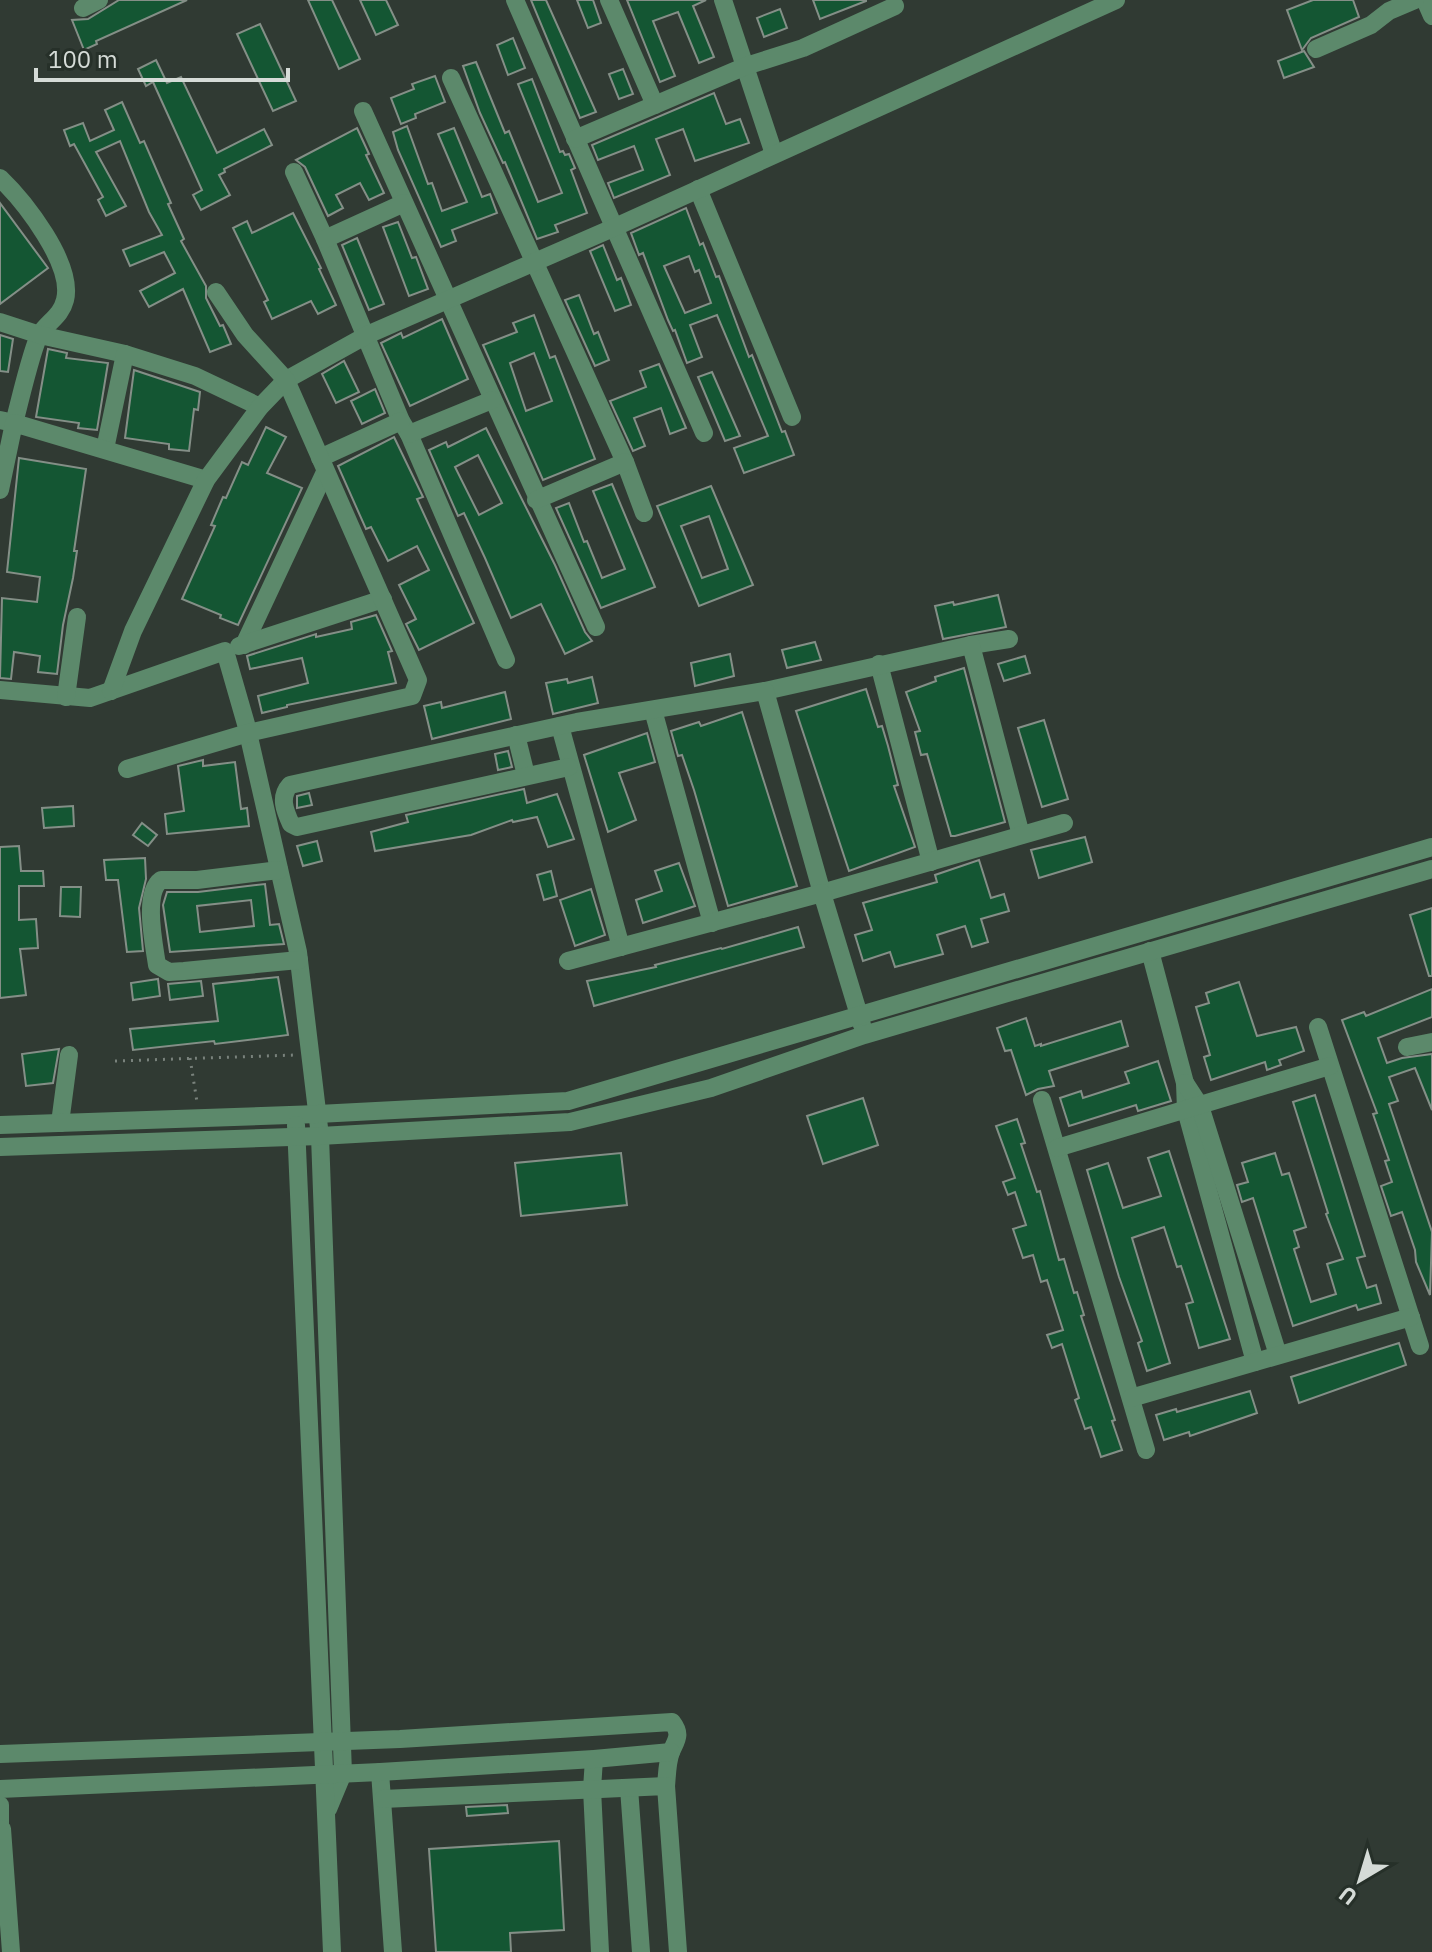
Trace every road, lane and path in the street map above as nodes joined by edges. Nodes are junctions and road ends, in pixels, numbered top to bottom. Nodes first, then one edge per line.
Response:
1 (515, 0) edge
2 (609, 0) edge
3 (723, 0) edge
4 (1064, 0) edge
5 (1116, 0) edge
6 (1415, 0) edge
7 (1425, 0) edge
8 (895, 6) dead end
9 (1432, 16) edge
10 (1075, 17) junction
11 (1316, 49) dead end
12 (746, 66) junction
13 (451, 78) dead end
14 (655, 105) junction
15 (363, 111) dead end
16 (575, 139) junction
17 (774, 154) junction
18 (294, 172) dead end
19 (0, 178) edge
20 (698, 189) junction
21 (404, 203) junction
22 (613, 228) junction
23 (325, 239) junction
24 (535, 262) junction
25 (216, 292) dead end
26 (447, 300) junction
27 (0, 322) edge
28 (40, 335) junction
29 (367, 335) junction
30 (125, 354) junction
31 (286, 380) junction
32 (492, 400) junction
33 (260, 407) junction
34 (792, 417) dead end
35 (7, 422) edge
36 (405, 427) junction
37 (704, 433) dead end
38 (105, 449) junction
39 (625, 462) junction
40 (323, 465) junction
41 (206, 480) junction
42 (0, 490) edge
43 (536, 500) junction
44 (644, 513) dead end
45 (383, 599) junction
46 (77, 617) dead end
47 (596, 627) dead end
48 (1009, 639) dead end
49 (244, 645) junction
50 (971, 645) junction
51 (225, 651) junction
52 (506, 660) dead end
53 (879, 664) junction
54 (0, 690) edge
55 (111, 691) junction
56 (765, 691) junction
57 (66, 697) junction
58 (653, 710) junction
59 (560, 726) junction
60 (248, 733) junction
61 (516, 735) junction
62 (569, 767) junction
63 (127, 769) dead end
64 (526, 775) junction
65 (1064, 823) dead end
66 (1021, 835) junction
67 (1432, 847) edge
68 (931, 862) junction
69 (1432, 869) edge
70 (279, 870) junction
71 (822, 893) junction
72 (712, 923) junction
73 (621, 947) junction
74 (1150, 951) junction
75 (299, 960) junction
76 (568, 961) dead end
77 (859, 1015) junction
78 (1318, 1027) dead end
79 (864, 1035) junction
80 (1432, 1042) edge
81 (1407, 1047) dead end
82 (311, 1054) junction
83 (69, 1055) dead end
84 (190, 1058) junction
85 (115, 1061) dead end
86 (1330, 1066) junction
87 (1042, 1100) dead end
88 (1193, 1108) junction
89 (295, 1114) junction
90 (318, 1114) junction
91 (199, 1116) junction
92 (60, 1123) junction
93 (0, 1125) edge
94 (298, 1135) junction
95 (320, 1136) junction
96 (0, 1147) edge
97 (1057, 1148) junction
98 (1231, 1202) junction
99 (1212, 1206) junction
100 (1260, 1301) junction
101 (1238, 1305) junction
102 (1411, 1317) junction
103 (1420, 1346) dead end
104 (1278, 1355) junction
105 (1255, 1362) junction
106 (1131, 1398) junction
107 (310, 1449) junction
108 (331, 1449) junction
109 (1146, 1450) dead end
110 (342, 1740) junction
111 (322, 1741) junction
112 (671, 1752) junction
113 (0, 1754) edge
114 (594, 1759) junction
115 (380, 1772) junction
116 (323, 1773) junction
117 (343, 1773) junction
118 (666, 1786) junction
119 (629, 1788) junction
120 (0, 1789) edge
121 (592, 1789) junction
122 (383, 1799) junction
123 (0, 1805) edge
124 (328, 1809) junction
125 (1, 1830) edge
126 (11, 1952) edge
127 (332, 1952) edge
128 (393, 1952) edge
129 (600, 1952) edge
130 (641, 1952) edge
131 (678, 1952) edge

1 - 16 street
2 - 14 street
3 - 12 street
4 - 10 street
5 - 10 street
6 - 11 street
7 - 9 street
8 - 12 street
10 - 17 street
12 - 14 street
12 - 17 street
13 - 24 street
14 - 16 street
15 - 21 street
16 - 22 street
17 - 20 street
18 - 23 street
19 - 28 street
20 - 22 street
20 - 34 street
21 - 23 street
21 - 26 street
22 - 24 street
22 - 37 street
23 - 29 street
24 - 26 street
24 - 39 street
25 - 31 street
26 - 29 street
26 - 32 street
27 - 28 street
28 - 30 street
28 - 35 street
29 - 31 street
29 - 36 street
30 - 33 street
30 - 38 street
31 - 33 street
31 - 40 street
32 - 36 street
32 - 43 street
33 - 41 street
35 - 38 street
35 - 42 street
36 - 40 street
36 - 52 street
38 - 41 street
39 - 43 street
39 - 44 street
40 - 45 street
40 - 49 street
41 - 55 street
43 - 47 street
45 - 49 street
45 - 60 street
46 - 57 street
48 - 50 street
49 - 51 street
50 - 53 street
50 - 66 street
51 - 55 street
51 - 60 street
53 - 56 street
53 - 68 street
54 - 57 street
55 - 57 street
56 - 58 street
56 - 71 street
58 - 59 street
58 - 72 street
59 - 61 street
59 - 62 street
60 - 63 street
60 - 70 street
61 - 64 street
61 - 64 street
62 - 64 street
62 - 73 street
65 - 66 street
66 - 68 street
67 - 77 street
68 - 71 street
69 - 74 street
70 - 75 street
70 - 75 street
71 - 72 street
71 - 77 street
72 - 73 street
73 - 76 street
74 - 79 street
74 - 88 street
75 - 82 street
77 - 79 street
77 - 90 street
78 - 86 street
79 - 95 street
80 - 81 street
82 - 84 path
82 - 90 street
83 - 92 street
84 - 85 path
84 - 91 path
86 - 88 street
86 - 102 street
87 - 97 street
88 - 97 street
88 - 98 street
88 - 99 street
89 - 90 street
89 - 91 street
89 - 94 street
90 - 95 street
91 - 92 street
92 - 93 street
94 - 95 street
94 - 96 street
94 - 107 street
95 - 108 street
97 - 106 street
98 - 99 street
98 - 100 street
99 - 101 street
100 - 101 street
100 - 104 street
101 - 105 street
102 - 103 street
102 - 104 street
104 - 105 street
105 - 106 street
106 - 109 street
107 - 108 street
107 - 111 street
108 - 110 street
110 - 111 street
110 - 112 street
110 - 117 street
111 - 113 street
111 - 116 street
112 - 114 street
112 - 118 street
114 - 115 street
114 - 121 street
115 - 117 street
115 - 122 street
116 - 117 street
116 - 120 street
116 - 124 street
117 - 124 street
118 - 119 street
118 - 131 street
119 - 121 street
119 - 130 street
121 - 122 street
121 - 129 street
122 - 128 street
123 - 125 street
124 - 127 street
125 - 126 street

